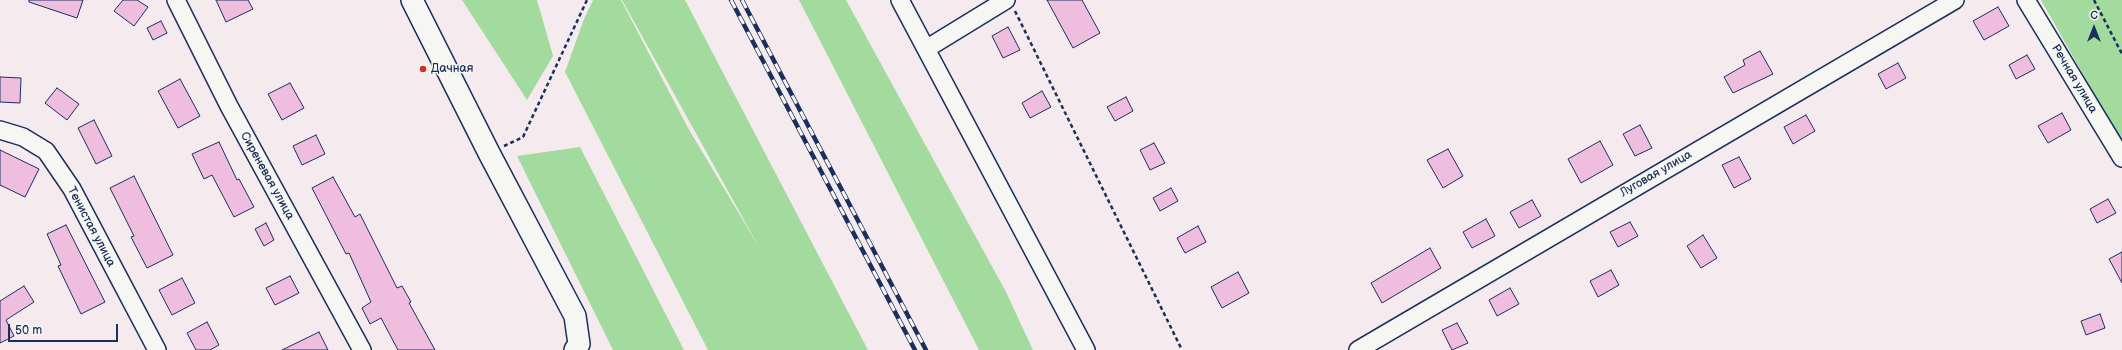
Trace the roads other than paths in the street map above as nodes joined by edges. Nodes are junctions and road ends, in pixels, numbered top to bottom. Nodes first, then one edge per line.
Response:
1 (176, 0) edge
2 (412, 0) edge
3 (900, 0) edge
4 (1955, 0) edge
5 (2026, 0) edge
6 (1009, 4) edge
7 (926, 49) junction
8 (0, 130) edge
9 (2122, 158) edge
10 (156, 350) edge
11 (362, 350) edge
12 (575, 350) edge
13 (1086, 350) edge
14 (1358, 350) edge

1 - 11 street, Сиреневая улица
2 - 12 street
3 - 7 street
4 - 14 street, Луговая улица
5 - 9 street, Речная улица
6 - 7 street
7 - 13 street
8 - 10 street, Тенистая улица

